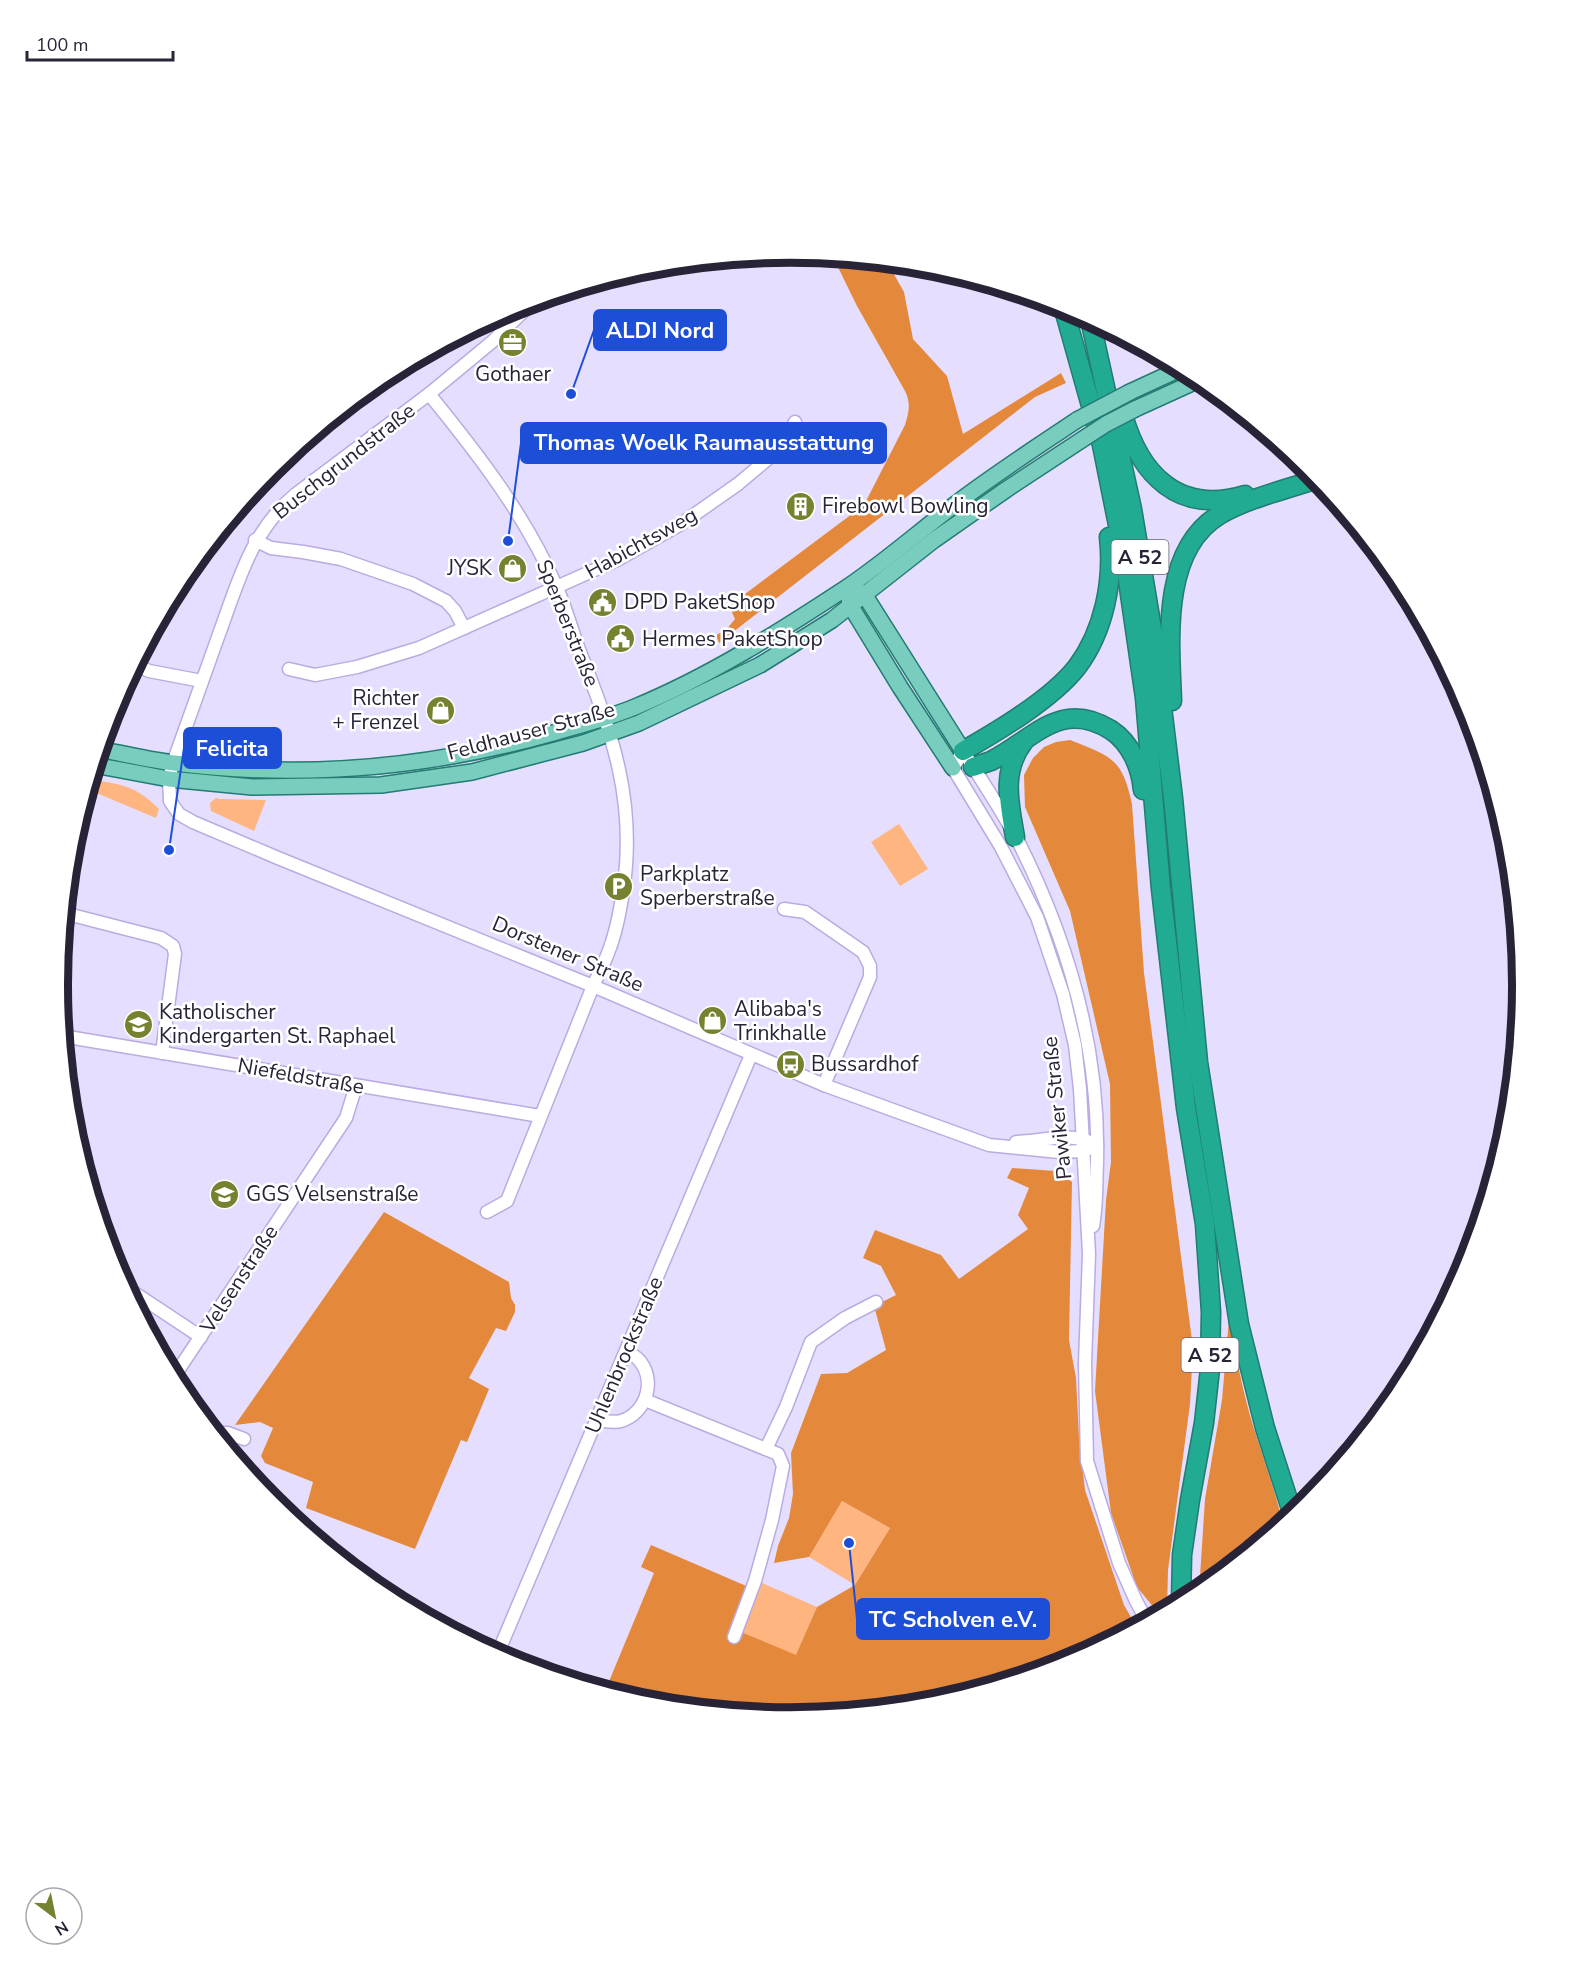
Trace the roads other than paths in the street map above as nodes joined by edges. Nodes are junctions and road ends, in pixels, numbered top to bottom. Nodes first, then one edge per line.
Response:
1 (519, 316) edge
2 (1066, 318) edge
3 (1092, 330) edge
4 (1101, 333) edge
5 (1172, 373) edge
6 (1190, 384) edge
7 (429, 394) junction
8 (795, 422) dead end
9 (1102, 446) junction
10 (1303, 477) edge
11 (1307, 482) edge
12 (255, 540) junction
13 (849, 586) junction
14 (557, 588) junction
15 (864, 594) junction
16 (850, 605) junction
17 (465, 627) junction
18 (142, 667) edge
19 (289, 669) dead end
20 (202, 681) junction
21 (605, 716) junction
22 (610, 734) junction
23 (1029, 735) junction
24 (107, 750) edge
25 (968, 759) junction
26 (173, 763) junction
27 (102, 767) edge
28 (953, 768) junction
29 (169, 780) junction
30 (1173, 798) junction
31 (1015, 837) junction
32 (1161, 888) junction
33 (784, 909) dead end
34 (71, 915) edge
35 (593, 986) junction
36 (70, 1037) edge
37 (162, 1053) junction
38 (752, 1055) junction
39 (824, 1085) junction
40 (356, 1086) junction
41 (540, 1116) junction
42 (1084, 1145) junction
43 (1097, 1145) junction
44 (487, 1212) dead end
45 (1089, 1254) junction
46 (138, 1295) edge
47 (876, 1302) dead end
48 (201, 1337) junction
49 (627, 1351) junction
50 (179, 1370) edge
51 (645, 1400) junction
52 (598, 1420) junction
53 (224, 1433) edge
54 (244, 1439) dead end
55 (766, 1449) junction
56 (1290, 1505) edge
57 (1181, 1591) edge
58 (1143, 1614) edge
59 (734, 1637) dead end
60 (501, 1647) edge

1 - 7 street, Buschgrundstraße
2 - 9 highway, A 52
3 - 30 highway, A 52
4 - 10 highway
5 - 13 main road, Feldhauser Straße, bridge
6 - 15 main road, Feldhauser Straße, bridge
7 - 12 street, Buschgrundstraße
7 - 14 street, Sperberstraße
8 - 14 street, Habichtsweg
9 - 25 highway
9 - 32 highway, A 52
11 - 30 highway
12 - 17 street
12 - 20 street, Buschgrundstraße
13 - 15 main road, Pawiker Straße
13 - 16 main road, Pawiker Straße
13 - 21 main road, Feldhauser Straße
14 - 17 street, Habichtsweg
14 - 21 street, Sperberstraße
15 - 16 main road, Feldhauser Straße
15 - 25 main road, Pawiker Straße
16 - 22 main road, Feldhauser Straße
16 - 28 main road, Pawiker Straße
17 - 19 street, Habichtsweg
18 - 20 street
20 - 26 street, Buschgrundstraße
21 - 22 street, Sperberstraße
21 - 26 main road, Feldhauser Straße
22 - 29 main road, Feldhauser Straße
22 - 35 street, Sperberstraße
23 - 25 highway
23 - 31 highway
23 - 32 highway
24 - 26 main road
25 - 28 street
25 - 31 street, Pawiker Straße
26 - 29 street, Dorstener Straße
27 - 29 main road
28 - 42 street, Pawiker Straße
29 - 35 street, Dorstener Straße
30 - 56 highway, A 52
31 - 43 street, Pawiker Straße
32 - 57 highway, A 52
33 - 39 street
34 - 37 street
35 - 38 street, Dorstener Straße
35 - 41 street
36 - 37 street, Niefeldstraße
37 - 40 street, Niefeldstraße
38 - 39 street, Dorstener Straße
38 - 49 street, Uhlenbrockstraße
39 - 42 street, Dorstener Straße
40 - 41 street, Niefeldstraße
40 - 48 street, Velsenstraße
41 - 44 street
42 - 43 street, Dorstener Straße
42 - 45 street, Pawiker Straße
43 - 45 street, Pawiker Straße
45 - 58 street, Pawiker Straße
46 - 48 street
47 - 55 street
48 - 50 street, Velsenstraße
49 - 51 street
49 - 52 street, Uhlenbrockstraße
51 - 52 street
51 - 55 street
52 - 60 street, Uhlenbrockstraße
53 - 54 street
55 - 59 street

